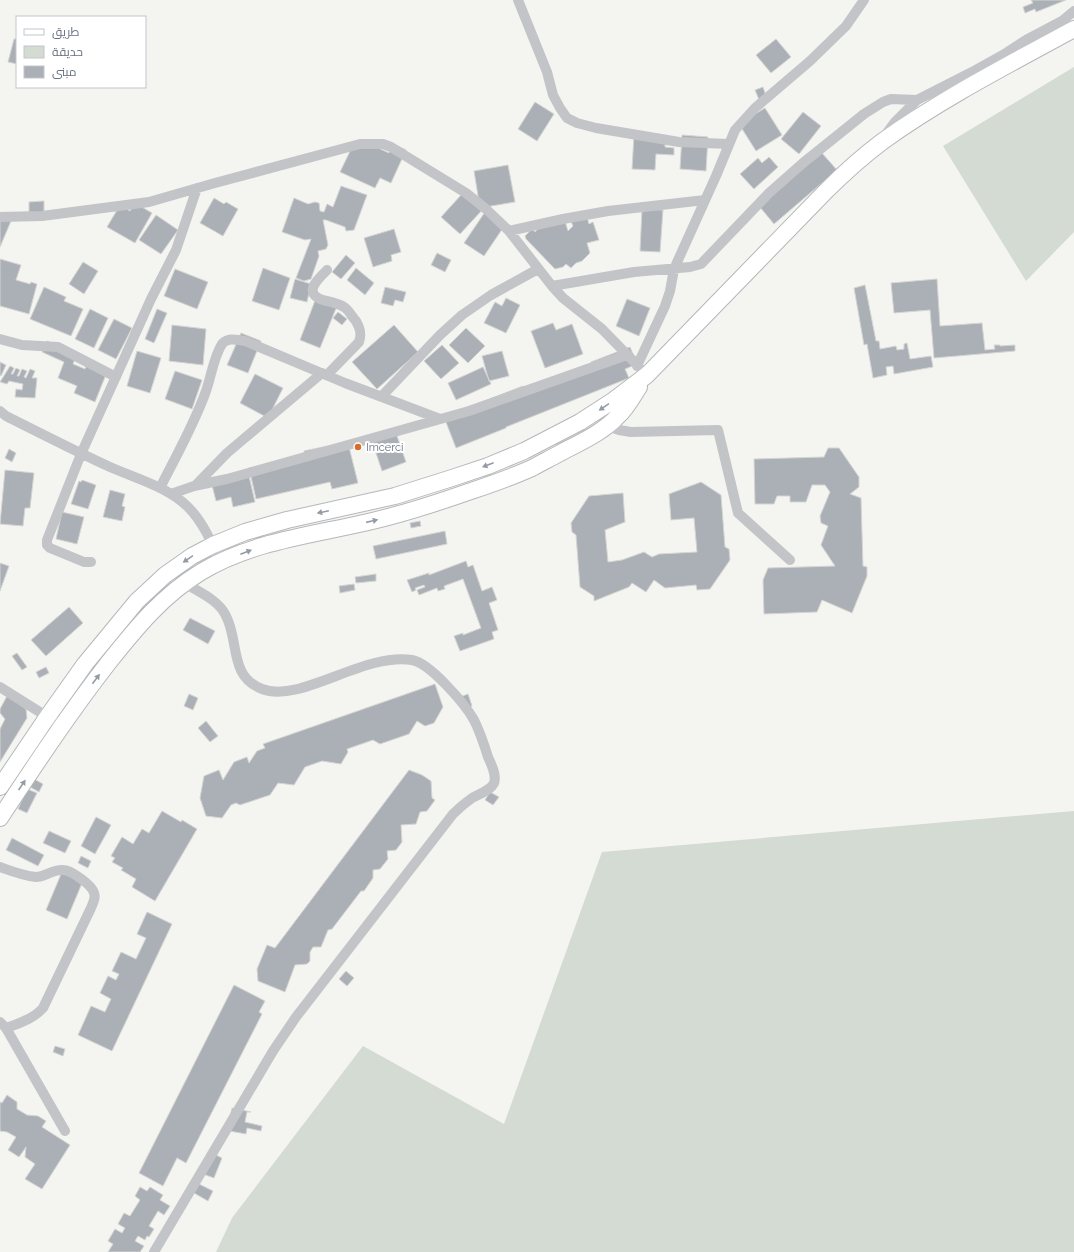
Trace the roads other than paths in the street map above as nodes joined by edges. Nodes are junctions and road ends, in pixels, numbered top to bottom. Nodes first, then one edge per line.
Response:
1 (864, 0) edge
2 (520, 1) edge
3 (1074, 12) edge
4 (1074, 29) edge
5 (917, 100) junction
6 (729, 144) junction
7 (867, 154) junction
8 (197, 188) junction
9 (706, 200) junction
10 (0, 217) edge
11 (509, 231) junction
12 (538, 269) junction
13 (674, 269) junction
14 (327, 270) dead end
15 (552, 286) junction
16 (0, 339) edge
17 (627, 355) junction
18 (642, 370) junction
19 (324, 374) junction
20 (116, 377) junction
21 (381, 396) junction
22 (3, 414) edge
23 (440, 419) junction
24 (0, 425) edge
25 (607, 426) junction
26 (81, 454) junction
27 (194, 486) junction
28 (160, 488) junction
29 (171, 494) junction
30 (213, 544) junction
31 (790, 560) dead end
32 (91, 562) dead end
33 (220, 562) junction
34 (184, 583) junction
35 (0, 687) edge
36 (48, 716) junction
37 (62, 726) junction
38 (0, 787) edge
39 (0, 818) edge
40 (0, 867) edge
41 (3, 1025) edge
42 (65, 1131) dead end
43 (154, 1252) edge

1 - 6 street
2 - 6 street
3 - 5 street
4 - 7 main road
5 - 7 street
5 - 13 street
6 - 9 street
7 - 18 main road
8 - 10 street
8 - 11 street
8 - 20 street
9 - 11 street
9 - 13 street
11 - 12 street
12 - 15 street
12 - 21 street
13 - 15 street
13 - 18 street
14 - 19 street
15 - 17 street
16 - 20 street
17 - 18 street
17 - 23 street
18 - 25 main road
18 -> 30 main road
19 - 21 street
19 - 27 street
19 - 28 street
20 - 26 street
21 - 23 street
22 - 24 street
22 - 26 street
23 - 27 street
25 - 31 street
33 -> 25 main road
26 - 28 street
26 - 32 street
27 - 29 street
28 - 29 street
29 - 30 street
30 - 33 street
30 -> 36 main road
33 - 34 main road
37 -> 34 main road
34 - 43 street
35 - 36 street
36 - 37 street
36 - 38 main road
39 -> 37 main road
40 - 41 street
41 - 42 street

